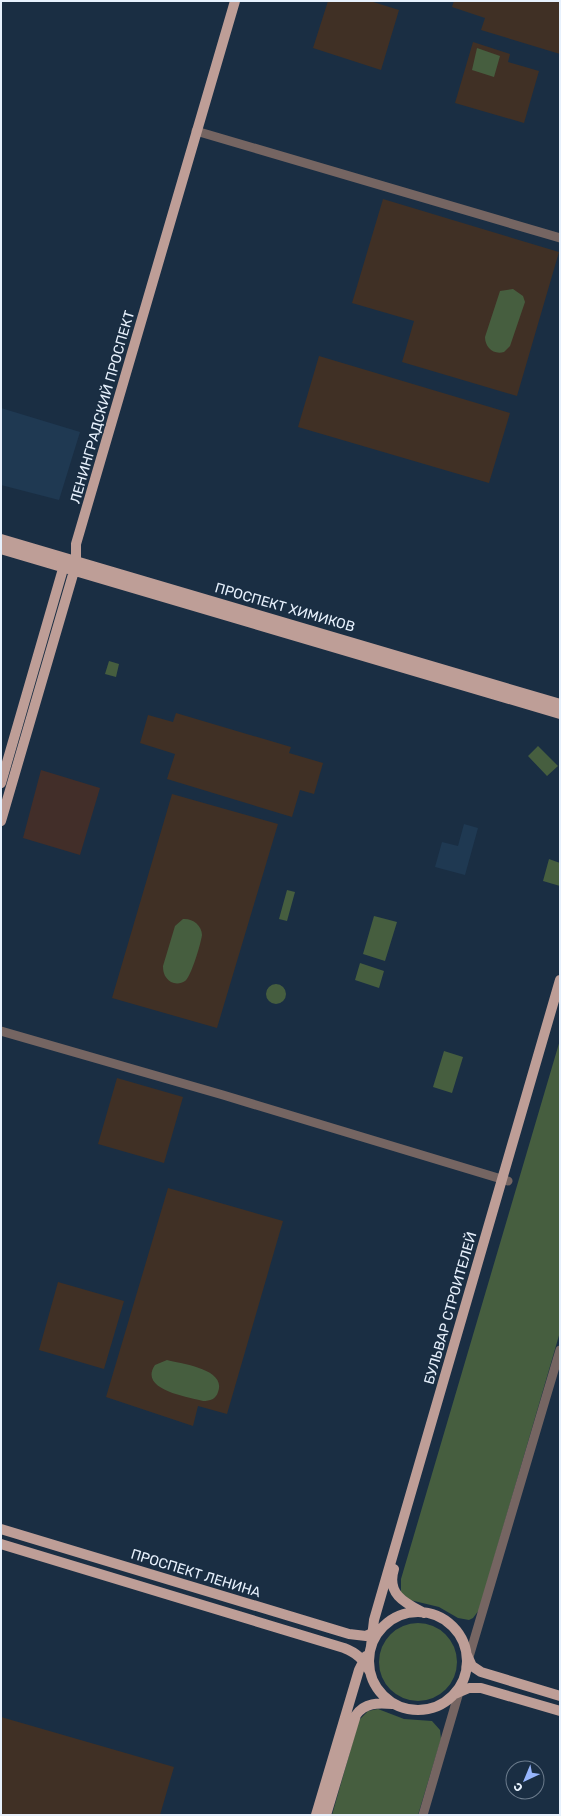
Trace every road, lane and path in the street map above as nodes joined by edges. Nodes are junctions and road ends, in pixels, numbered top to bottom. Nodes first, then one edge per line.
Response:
1 (235, 1) edge
2 (196, 131) junction
3 (560, 238) edge
4 (1, 539) edge
5 (76, 544) junction
6 (1, 549) edge
7 (64, 563) junction
8 (75, 566) junction
9 (560, 704) edge
10 (560, 714) edge
11 (1, 783) edge
12 (1, 821) edge
13 (560, 980) edge
14 (560, 1003) edge
15 (1, 1031) edge
16 (505, 1180) junction
17 (560, 1350) edge
18 (1, 1529) edge
19 (1, 1544) edge
20 (424, 1613) junction
21 (382, 1628) junction
22 (371, 1634) junction
23 (371, 1648) junction
24 (363, 1660) junction
25 (467, 1660) junction
26 (370, 1672) junction
27 (461, 1686) junction
28 (560, 1696) edge
29 (393, 1704) junction
30 (560, 1712) edge
31 (316, 1815) edge
32 (326, 1815) edge
33 (423, 1815) edge

1 - 2 main road, ЛЕНИНГРАДСКИЙ ПРОСПЕКТ
2 - 3 street
2 - 5 main road, ЛЕНИНГРАДСКИЙ ПРОСПЕКТ
4 - 7 main road, ПРОСПЕКТ ХИМИКОВ
5 - 7 main road
5 - 8 main road, ЛЕНИНГРАДСКИЙ ПРОСПЕКТ
6 - 7 main road, ПРОСПЕКТ ХИМИКОВ
7 - 8 main road, ПРОСПЕКТ ХИМИКОВ
7 - 11 main road
8 - 9 main road, ПРОСПЕКТ ХИМИКОВ
8 - 10 main road, ПРОСПЕКТ ХИМИКОВ
8 - 12 main road, ЛЕНИНГРАДСКИЙ ПРОСПЕКТ
13 - 16 main road, БУЛЬВАР СТРОИТЕЛЕЙ
14 - 16 main road, БУЛЬВАР СТРОИТЕЛЕЙ
15 - 16 street
16 - 20 main road, БУЛЬВАР СТРОИТЕЛЕЙ
16 - 22 main road, БУЛЬВАР СТРОИТЕЛЕЙ
17 - 25 street
18 - 22 main road, ПРОСПЕКТ ЛЕНИНА
19 - 24 main road, ПРОСПЕКТ ЛЕНИНА
20 - 21 main road
20 - 25 main road
21 - 22 main road, ПРОСПЕКТ ЛЕНИНА
21 - 23 main road
22 - 23 main road, БУЛЬВАР СТРОИТЕЛЕЙ
23 - 24 main road
23 - 26 main road
24 - 26 main road, ПРОСПЕКТ ЛЕНИНА
24 - 31 main road
25 - 27 main road
25 - 28 main road
26 - 29 main road
27 - 29 main road
27 - 30 main road
27 - 33 street
29 - 32 main road

